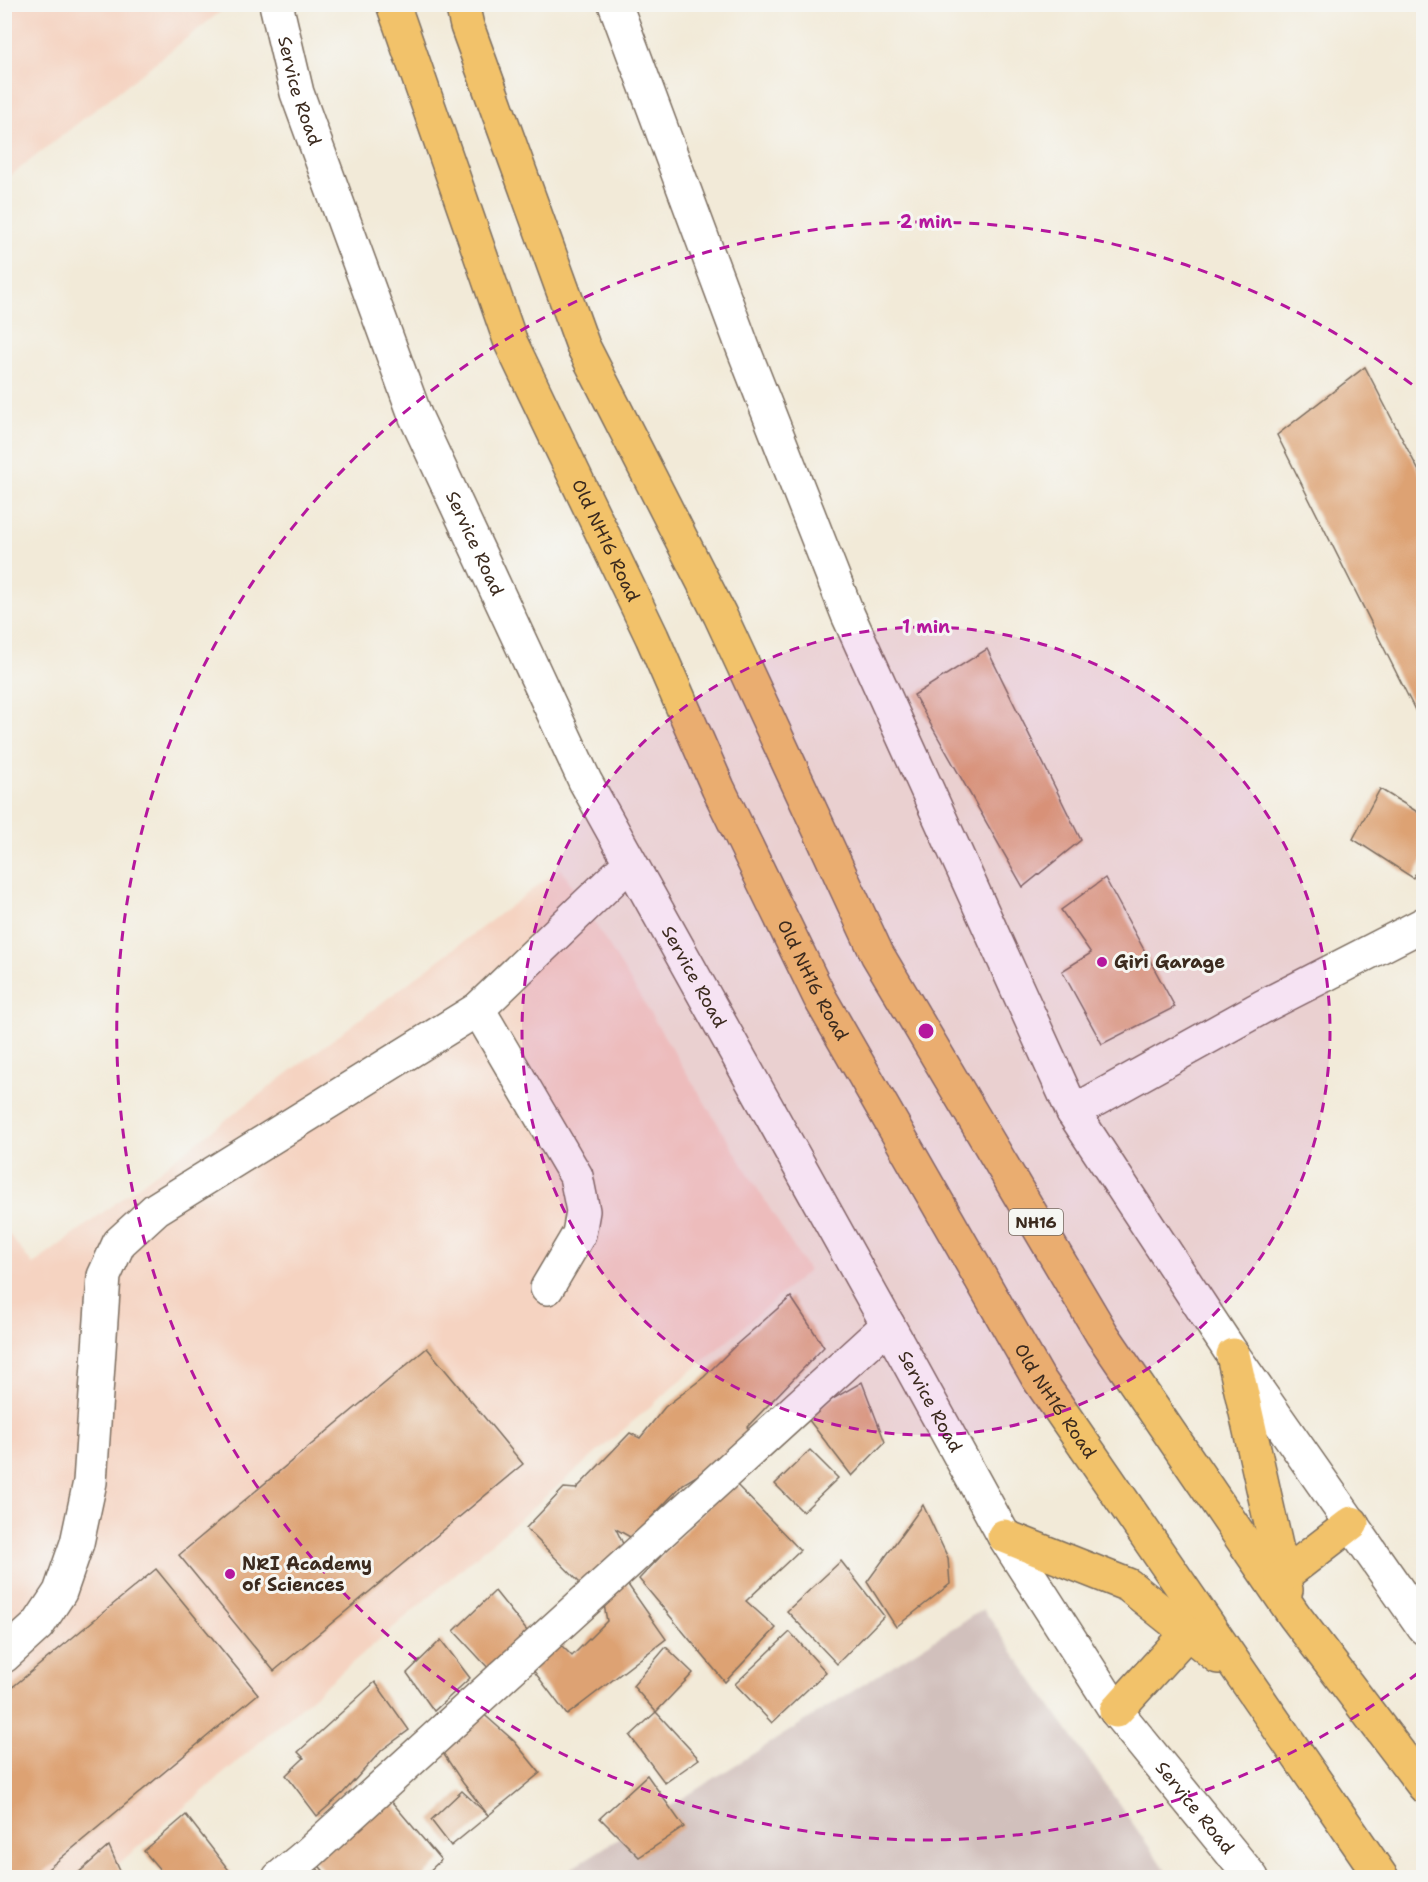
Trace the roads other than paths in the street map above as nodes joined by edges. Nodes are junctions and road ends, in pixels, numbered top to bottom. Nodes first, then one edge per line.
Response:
1 (276, 4) edge
2 (393, 4) edge
3 (462, 4) edge
4 (615, 4) edge
5 (630, 863) junction
6 (1424, 924) edge
7 (478, 1009) junction
8 (1073, 1112) junction
9 (547, 1288) dead end
10 (888, 1325) junction
11 (1233, 1355) junction
12 (1352, 1523) junction
13 (1004, 1536) junction
14 (1282, 1578) junction
15 (1294, 1615) junction
16 (1424, 1628) edge
17 (1187, 1633) junction
18 (4, 1656) edge
19 (1245, 1678) junction
20 (1116, 1711) junction
21 (1424, 1786) edge
22 (279, 1878) edge
23 (1252, 1878) edge
24 (1382, 1878) edge

1 - 5 street, Service Road
2 - 19 main road, Old NH16 Road
3 - 15 main road, NH16
4 - 8 street
5 - 7 street
5 - 10 street, Service Road
6 - 8 street
7 - 9 street
7 - 18 street
8 - 11 street
10 - 13 street, Service Road
10 - 22 street
11 - 12 street
11 - 14 main road
12 - 14 main road
12 - 16 street
13 - 17 main road
13 - 20 street, Service Road
14 - 15 main road
15 - 21 main road, NH16
17 - 19 main road
17 - 20 main road
19 - 24 main road, Old NH16 Road
20 - 23 street, Service Road

